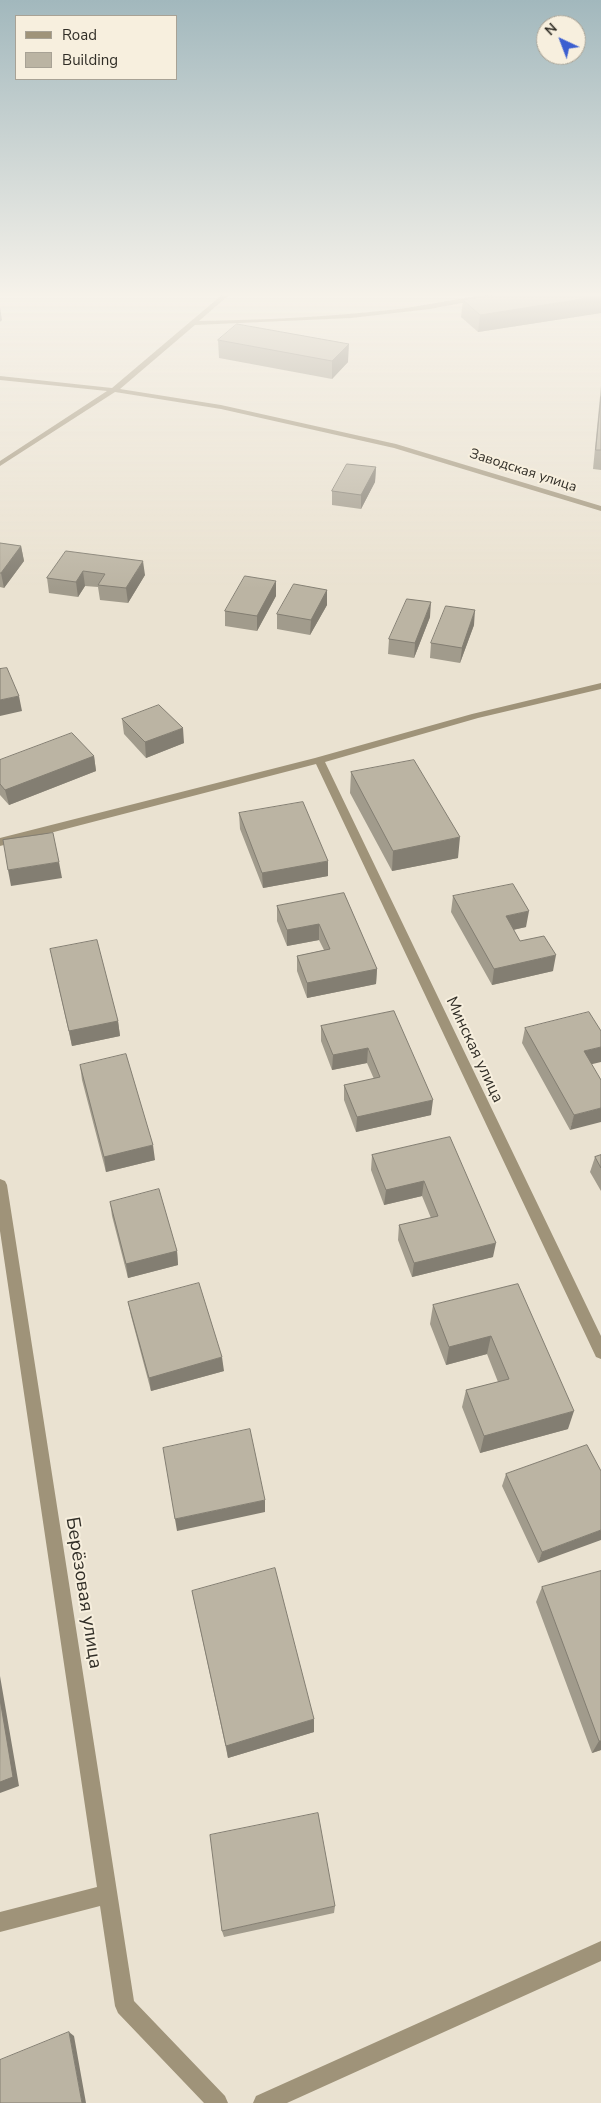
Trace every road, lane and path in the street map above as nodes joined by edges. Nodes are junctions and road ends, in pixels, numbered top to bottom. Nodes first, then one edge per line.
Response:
1 (111, 392) edge
2 (127, 392) edge
3 (0, 464) edge
4 (601, 510) edge
5 (601, 686) edge
6 (319, 760) junction
7 (0, 842) edge
8 (0, 1185) edge
9 (601, 1352) edge
10 (108, 1894) junction
11 (0, 1922) edge
12 (601, 1951) edge
13 (218, 2103) edge
14 (263, 2103) edge

1 - 3 street
2 - 4 street, Заводская улица
5 - 6 street
6 - 7 street
6 - 9 street, Минская улица
8 - 10 street, Берёзовая улица
10 - 11 street
10 - 13 street, Берёзовая улица
12 - 14 street

